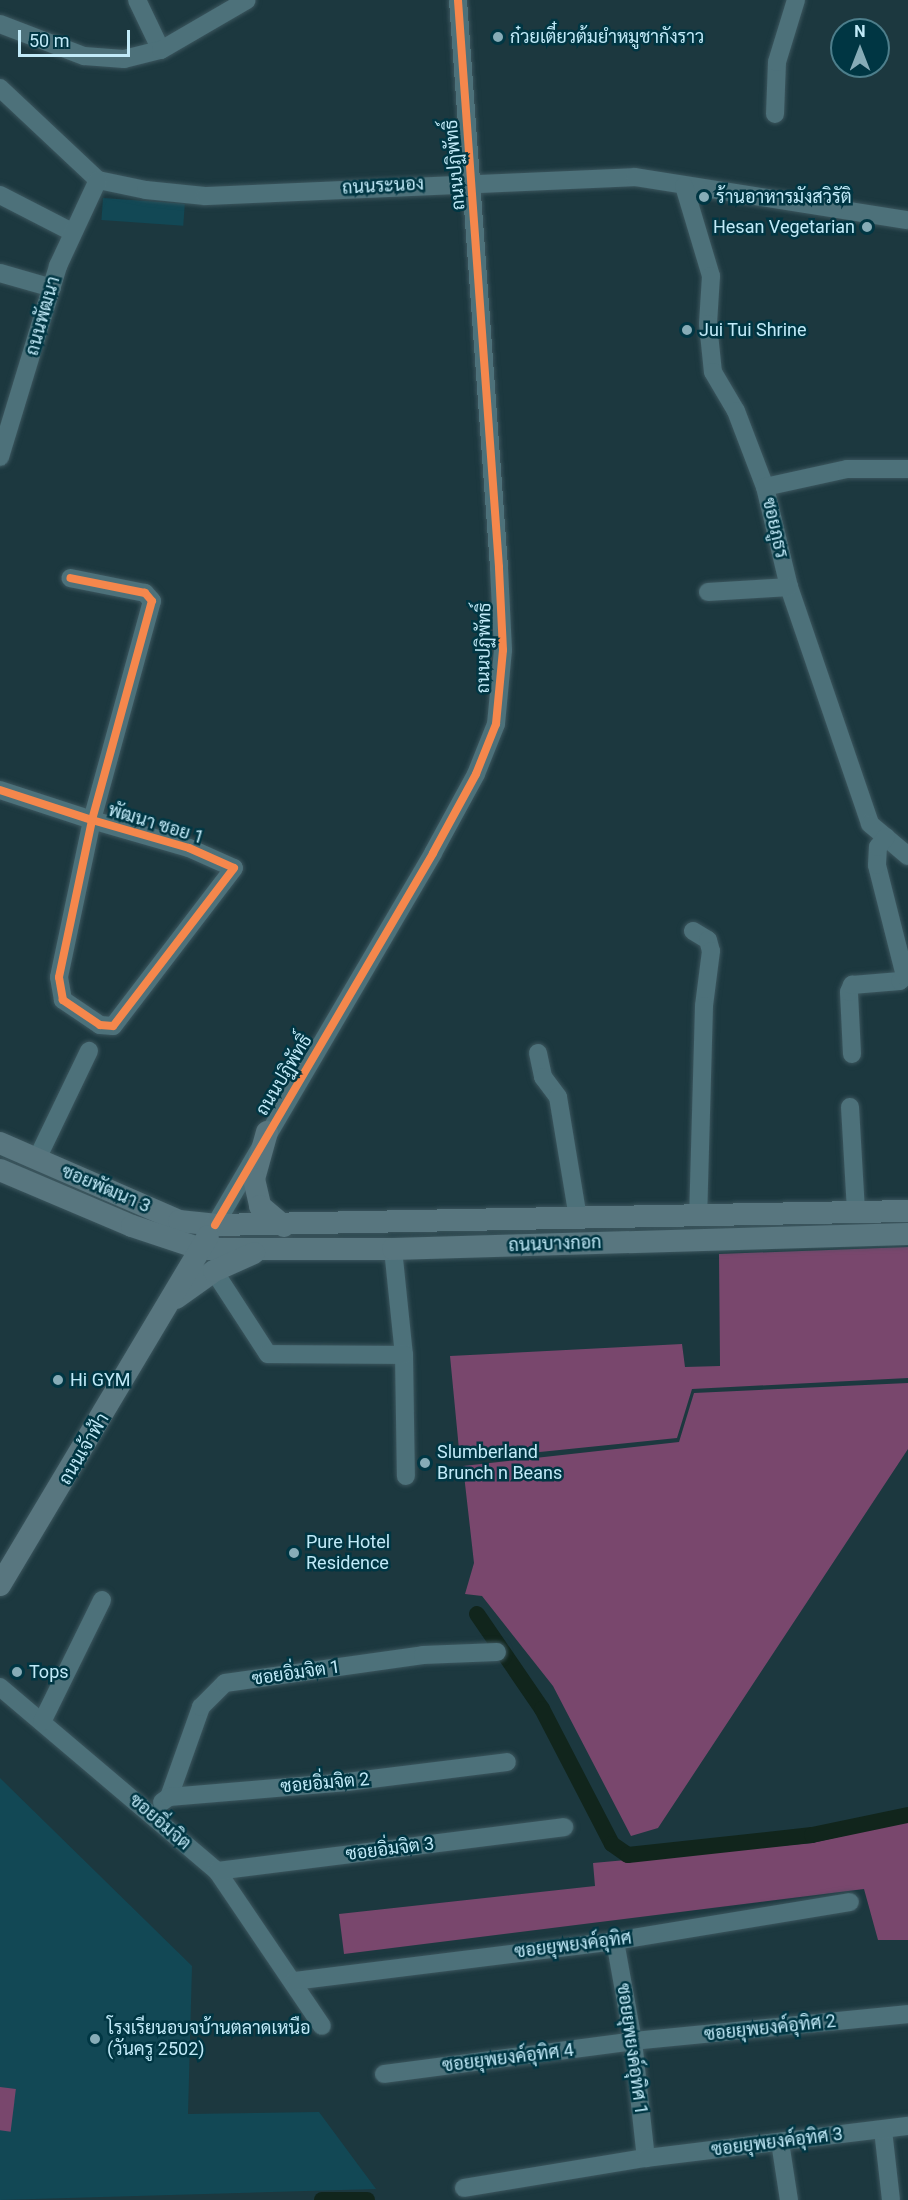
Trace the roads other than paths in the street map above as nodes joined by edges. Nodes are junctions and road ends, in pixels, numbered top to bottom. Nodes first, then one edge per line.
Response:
1 (136, 0) edge
2 (247, 0) edge
3 (458, 0) edge
4 (796, 0) edge
5 (0, 24) edge
6 (161, 50) junction
7 (0, 88) edge
8 (775, 114) dead end
9 (98, 180) junction
10 (472, 182) junction
11 (684, 186) junction
12 (0, 195) edge
13 (908, 220) edge
14 (72, 232) junction
15 (0, 273) edge
16 (52, 288) junction
17 (9, 404) edge
18 (0, 457) edge
19 (908, 469) edge
20 (765, 487) junction
21 (70, 578) dead end
22 (789, 587) junction
23 (708, 592) dead end
24 (0, 790) edge
25 (92, 820) junction
26 (886, 837) junction
27 (908, 856) edge
28 (693, 931) dead end
29 (89, 1051) dead end
30 (538, 1053) dead end
31 (852, 1054) dead end
32 (850, 1107) dead end
33 (267, 1132) junction
34 (0, 1143) edge
35 (37, 1159) junction
36 (0, 1170) edge
37 (908, 1211) edge
38 (856, 1212) junction
39 (698, 1216) junction
40 (578, 1218) junction
41 (215, 1225) junction
42 (284, 1226) junction
43 (908, 1234) edge
44 (201, 1249) junction
45 (267, 1249) junction
46 (393, 1249) junction
47 (214, 1270) junction
48 (168, 1304) junction
49 (404, 1355) junction
50 (406, 1476) dead end
51 (0, 1585) edge
52 (102, 1600) dead end
53 (497, 1652) dead end
54 (0, 1687) edge
55 (42, 1722) junction
56 (507, 1762) dead end
57 (169, 1797) junction
58 (149, 1813) junction
59 (564, 1827) dead end
60 (216, 1871) junction
61 (850, 1902) dead end
62 (615, 1941) junction
63 (294, 1981) junction
64 (908, 2014) edge
65 (322, 2026) dead end
66 (633, 2042) junction
67 (384, 2074) dead end
68 (908, 2127) edge
69 (883, 2130) junction
70 (780, 2142) junction
71 (646, 2158) junction
72 (464, 2188) dead end
73 (789, 2200) edge
74 (891, 2200) edge

1 - 6 street
2 - 6 street
3 - 10 street, ถนนปฏิพัทธิ์
4 - 8 street
5 - 6 street
7 - 9 street
9 - 10 street, ถนนระนอง
9 - 14 street, ถนนพัฒนา
10 - 11 street, ถนนระนอง
10 - 33 street, ถนนปฏิพัทธิ์
11 - 13 street, ถนนระนอง
11 - 20 street, ซอยภูธร
12 - 14 street
14 - 16 street, ถนนพัฒนา
15 - 16 street
16 - 17 street, ถนนพัฒนา
17 - 18 street, ถนนพัฒนา
19 - 20 street
20 - 22 street, ซอยภูธร
21 - 25 street
22 - 23 street
22 - 26 street, ซอยภูธร
24 - 25 street, พัฒนา ซอย 1
25 - 25 street, พัฒนา ซอย 1
26 - 27 street, ซอยภูธร
26 - 31 street
28 - 39 street
29 - 35 street
30 - 40 street
32 - 38 street
33 - 41 street, ถนนปฏิพัทธิ์
33 - 42 main road
34 - 35 main road, ซอยพัฒนา 3
35 - 41 main road, ซอยพัฒนา 3
36 - 44 main road, ซอยพัฒนา 3
37 - 38 main road, ถนนบางกอก
38 - 39 main road, ถนนบางกอก
39 - 40 main road, ถนนบางกอก
40 - 42 main road, ถนนบางกอก
41 - 42 main road, ถนนบางกอก
41 - 44 main road, ถนนเจ้าฟ้า
43 - 46 main road, ถนนบางกอก
44 - 45 main road, ถนนบางกอก
44 - 48 main road, ถนนเจ้าฟ้า
45 - 46 main road, ถนนบางกอก
45 - 47 main road
46 - 49 street
47 - 48 main road
47 - 49 street
48 - 51 main road, ถนนเจ้าฟ้า
49 - 50 street
52 - 55 street
53 - 57 street, ซอยอิ่มจิต 1
54 - 55 street, ซอยอิ่มจิต
55 - 58 street, ซอยอิ่มจิต
56 - 57 street, ซอยอิ่มจิต 2
57 - 58 street
58 - 60 street, ซอยอิ่มจิต
59 - 60 street, ซอยอิ่มจิต 3
60 - 63 street, ซอยอิ่มจิต
61 - 62 street, ซอยยุพยงค์อุทิศ
62 - 63 street, ซอยยุพยงค์อุทิศ
62 - 66 street, ซอยยุพยงค์อุทิศ 1
63 - 65 street, ซอยอิ่มจิต
64 - 66 street, ซอยยุพยงค์อุทิศ 2
66 - 67 street, ซอยยุพยงค์อุทิศ 4
66 - 71 street, ซอยยุพยงค์อุทิศ 1
68 - 69 street, ซอยยุพยงค์อุทิศ 3
69 - 70 street, ซอยยุพยงค์อุทิศ 3
69 - 74 street
70 - 71 street, ซอยยุพยงค์อุทิศ 3
70 - 73 street
71 - 72 street, ซอยยุพยงค์อุทิศ 3

